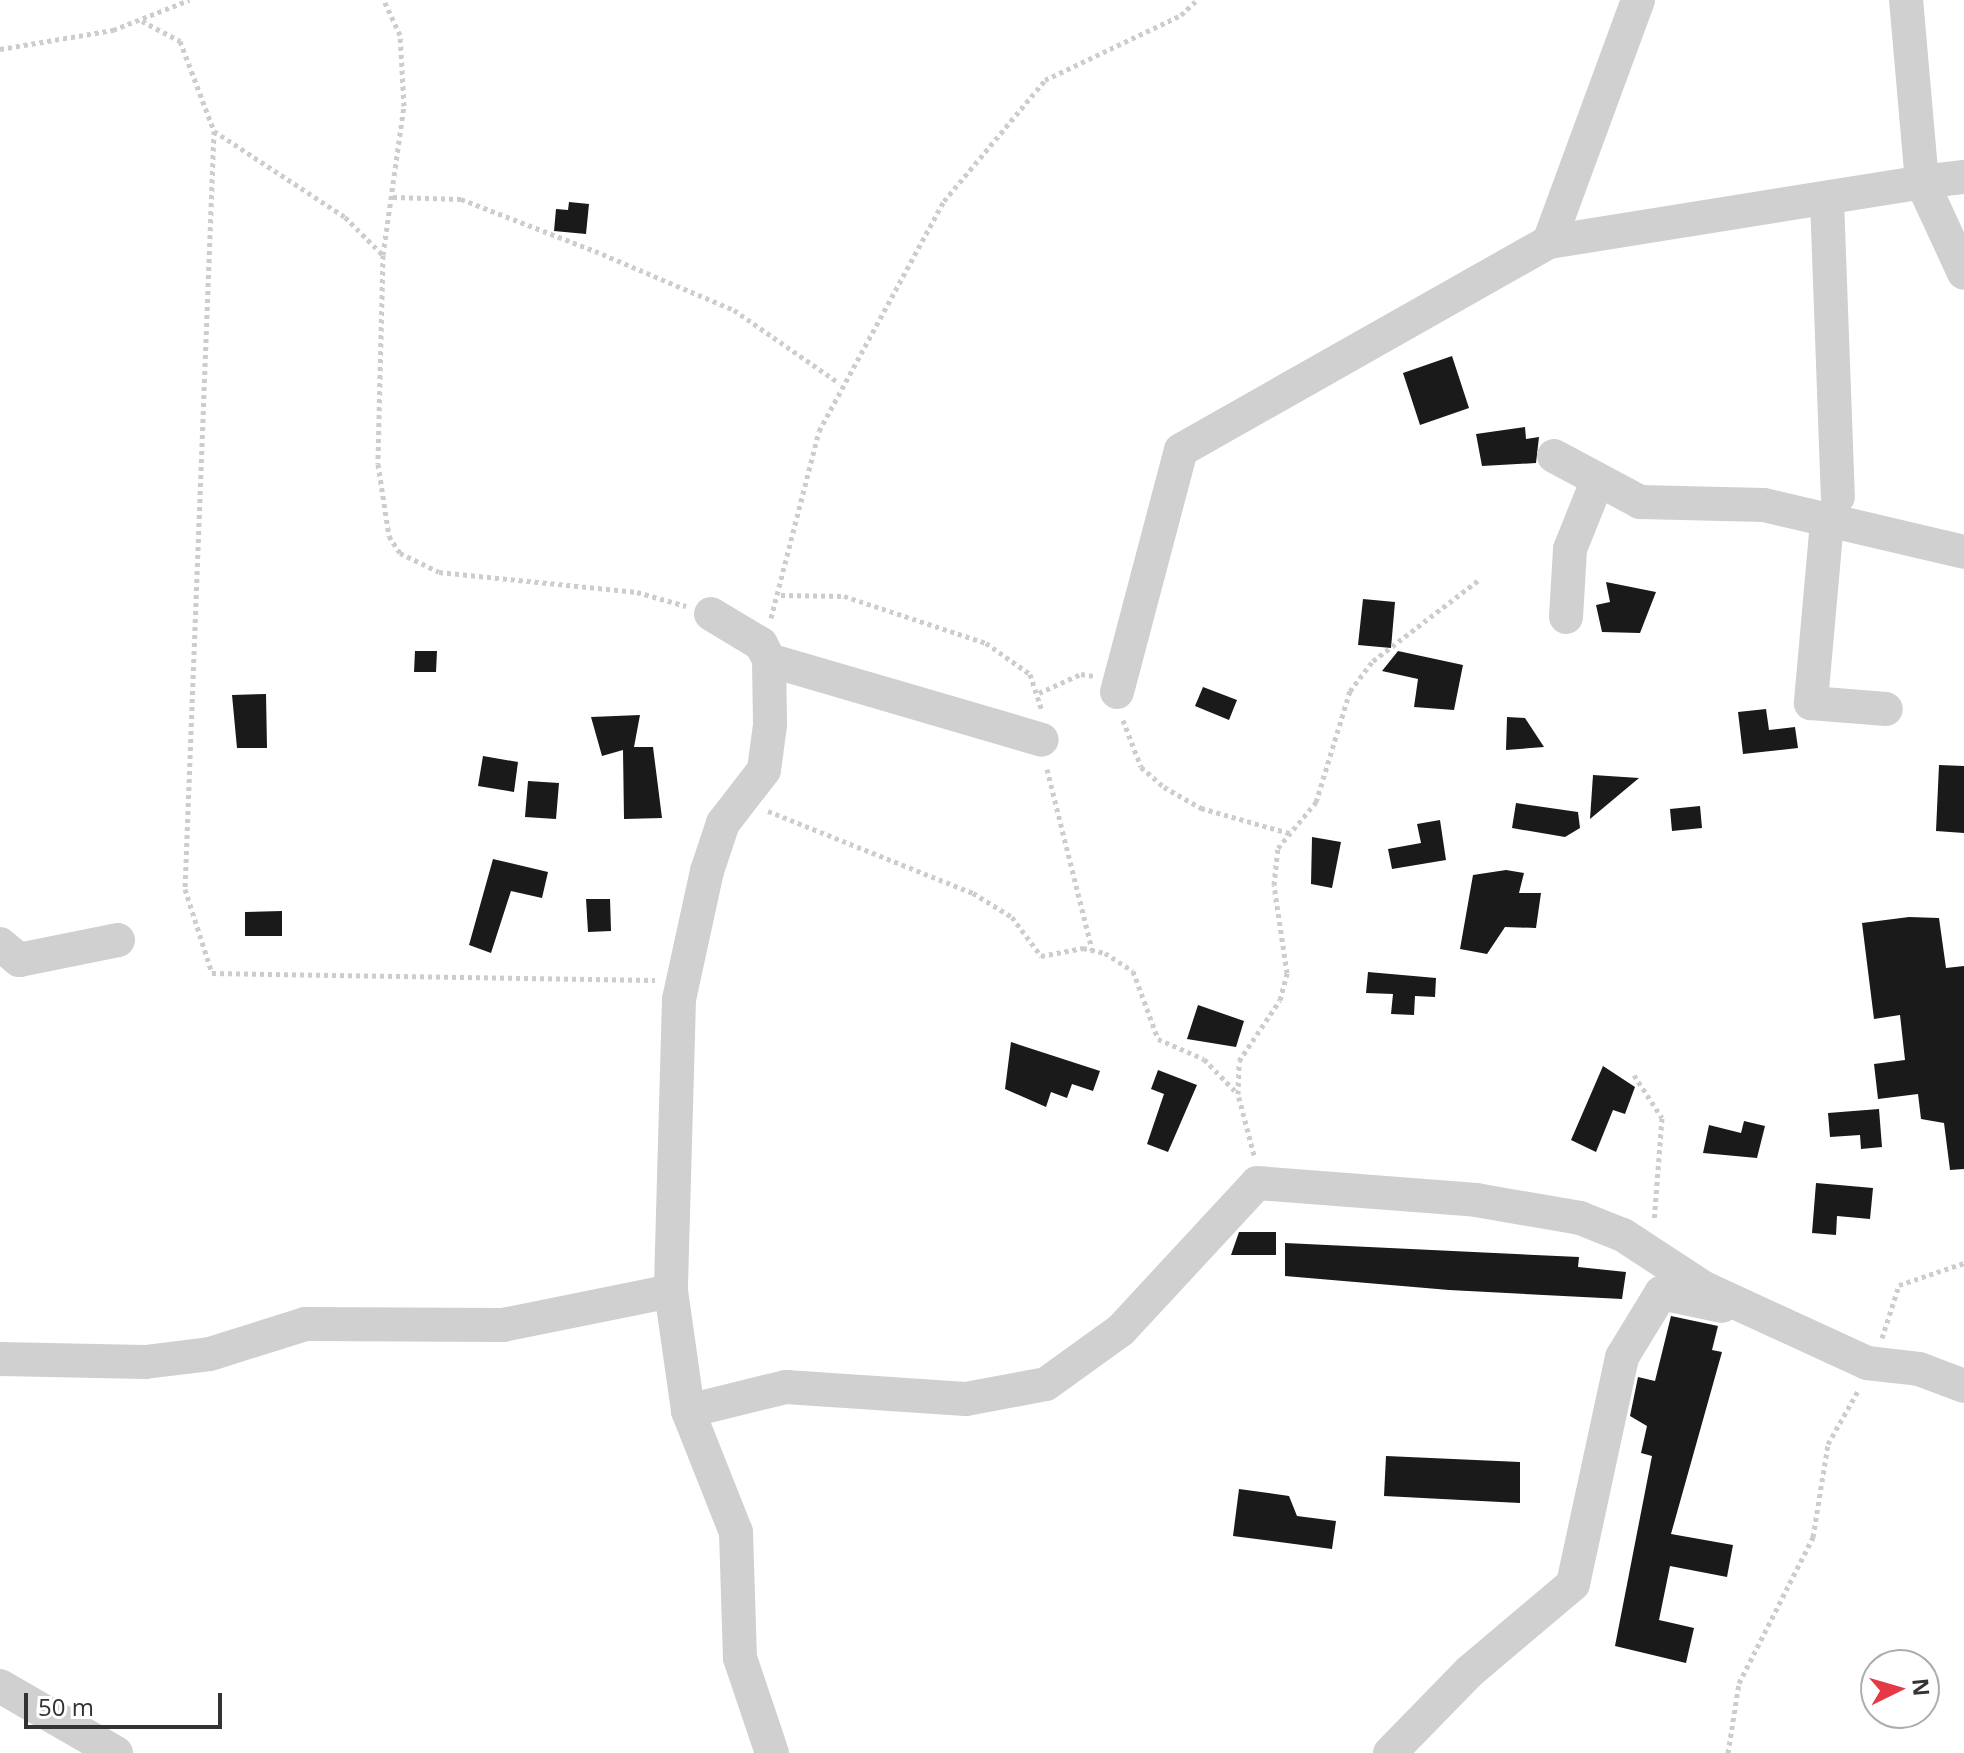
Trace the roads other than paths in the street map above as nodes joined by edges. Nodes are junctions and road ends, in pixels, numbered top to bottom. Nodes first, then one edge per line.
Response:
1 (1638, 0) edge
2 (1906, 0) edge
3 (1964, 177) edge
4 (1922, 182) junction
5 (1827, 200) junction
6 (1549, 242) junction
7 (1964, 273) edge
8 (1554, 456) dead end
9 (1597, 482) junction
10 (1833, 509) junction
11 (1964, 552) edge
12 (711, 614) road end
13 (1566, 617) dead end
14 (765, 652) junction
15 (1117, 692) road end
16 (1886, 709) dead end
17 (1042, 740) dead end
18 (118, 940) dead end
19 (0, 944) edge
20 (671, 1291) junction
21 (1746, 1305) junction
22 (0, 1359) edge
23 (1964, 1386) edge
24 (688, 1411) junction
25 (0, 1686) edge
26 (116, 1753) edge
27 (772, 1753) edge
28 (1390, 1753) edge

1 - 6 street
2 - 4 street
3 - 4 street
4 - 5 street
4 - 7 street
5 - 6 street
5 - 10 street
6 - 15 street
8 - 9 street
9 - 10 street
9 - 13 street
10 - 11 street
10 - 16 street
12 - 14 street
14 - 17 street
14 - 20 street
18 - 19 street
20 - 22 street
20 - 24 street
21 - 23 street
21 - 24 street
21 - 28 street
24 - 27 street
25 - 26 street

